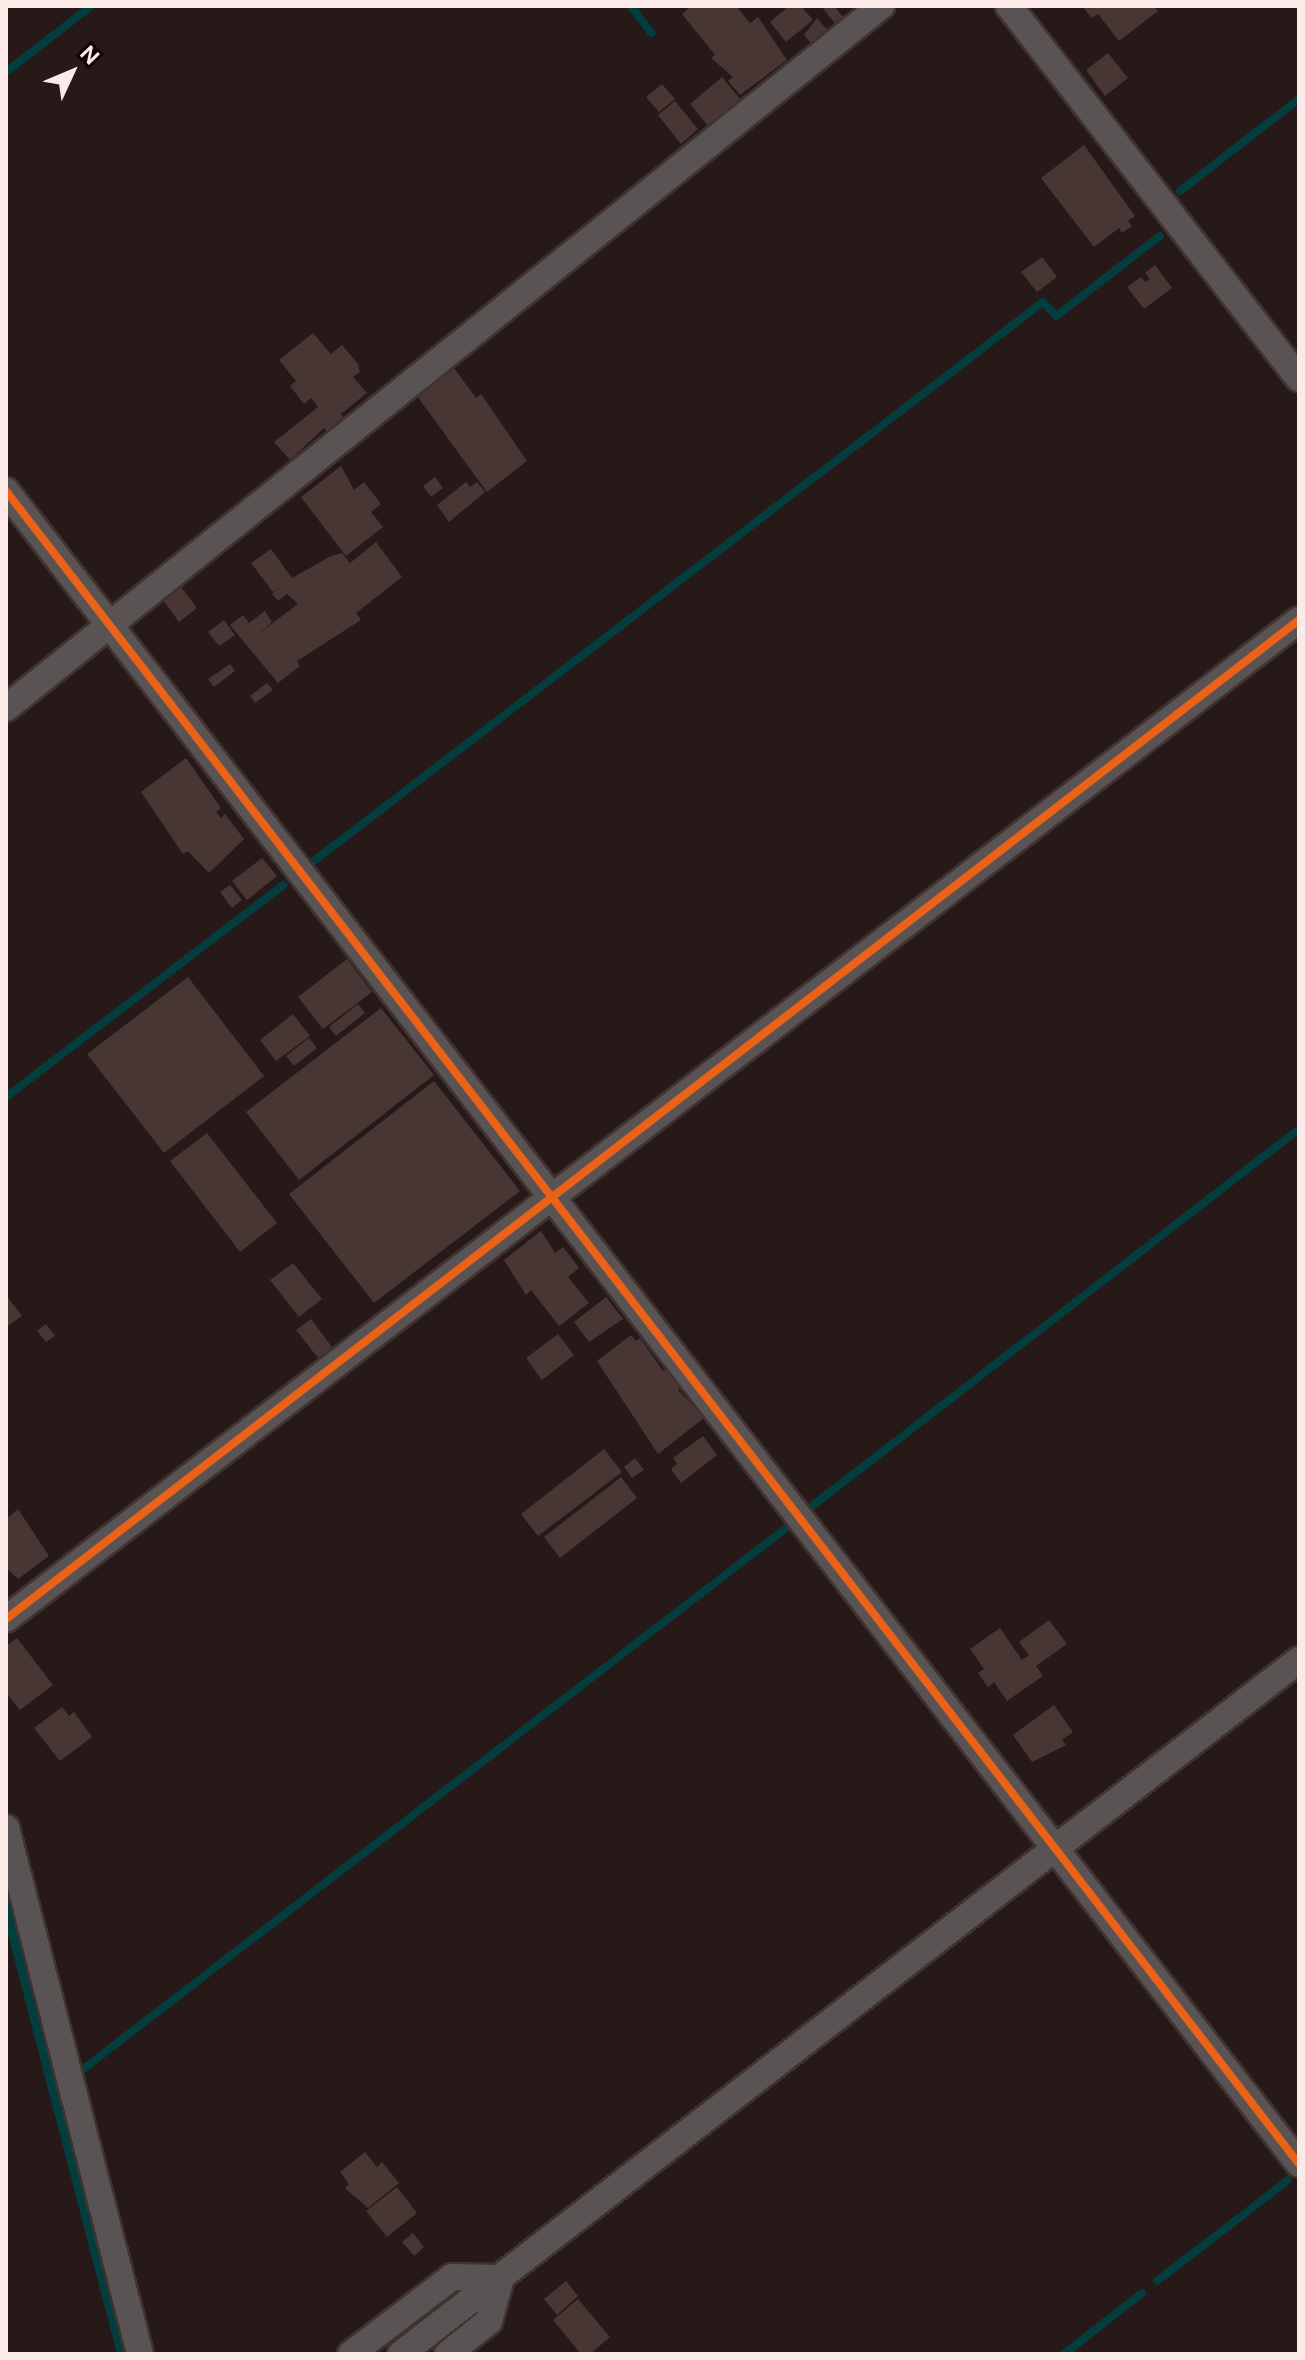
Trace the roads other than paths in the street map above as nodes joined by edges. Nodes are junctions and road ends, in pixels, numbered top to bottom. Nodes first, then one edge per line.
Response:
1 (881, 6) edge
2 (1009, 6) edge
3 (1299, 378) edge
4 (6, 491) edge
5 (1299, 620) edge
6 (110, 625) junction
7 (6, 708) edge
8 (550, 1199) junction
9 (6, 1619) edge
10 (1299, 1660) edge
11 (6, 1828) edge
12 (1056, 1849) junction
13 (1299, 2164) edge
14 (501, 2278) junction
15 (140, 2354) edge
16 (351, 2354) edge
17 (401, 2354) edge
18 (448, 2354) edge

1 - 6 street
2 - 3 street
4 - 6 street
5 - 8 street
6 - 7 street
6 - 8 street
8 - 9 street
8 - 12 street
10 - 12 street
11 - 15 street
12 - 13 street
12 - 14 street
14 - 16 street
14 - 17 street
14 - 18 street

